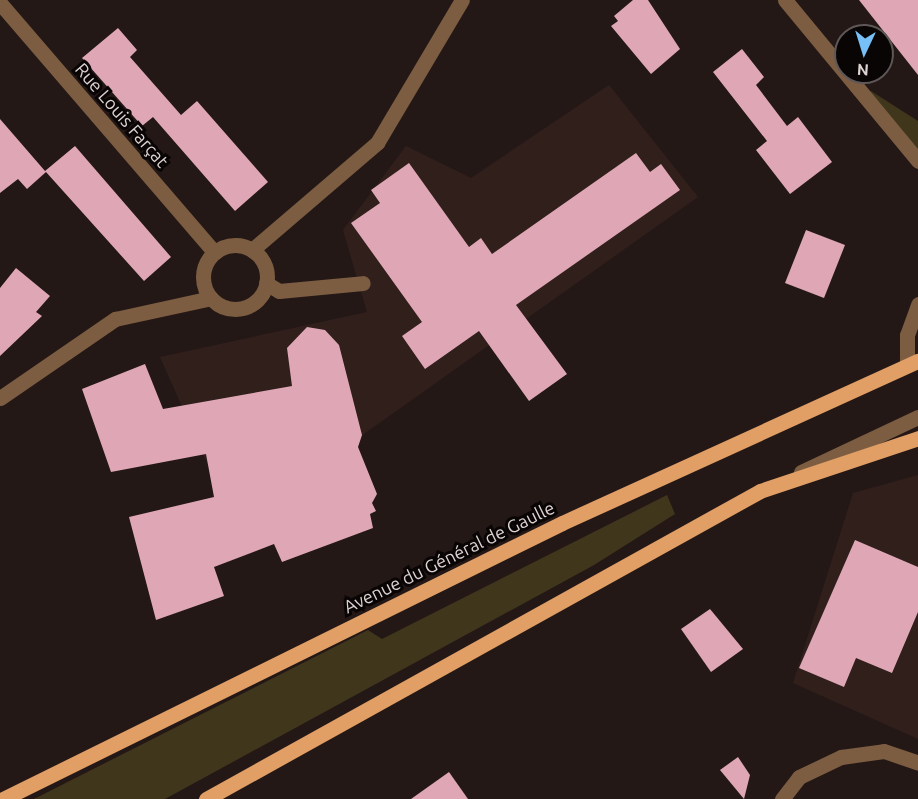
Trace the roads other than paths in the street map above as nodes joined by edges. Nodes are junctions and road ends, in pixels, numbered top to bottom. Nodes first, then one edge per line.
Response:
1 (462, 0) edge
2 (784, 0) edge
3 (0, 3) edge
4 (918, 160) edge
5 (252, 250) junction
6 (214, 252) junction
7 (266, 283) junction
8 (363, 283) dead end
9 (211, 298) junction
10 (918, 304) edge
11 (913, 363) edge
12 (0, 398) edge
13 (918, 417) edge
14 (918, 438) edge
15 (760, 490) junction
16 (918, 763) edge
17 (3, 799) edge
18 (206, 799) edge
19 (782, 799) edge

1 - 5 street
2 - 4 street
3 - 6 street, Rue Louis Farçat
5 - 6 street
5 - 7 street
6 - 9 street
7 - 8 street
7 - 9 street
9 - 12 street
10 - 11 street
11 - 17 main road, Avenue du Général de Gaulle
13 - 15 street
14 - 15 main road
15 - 18 main road
16 - 19 street

